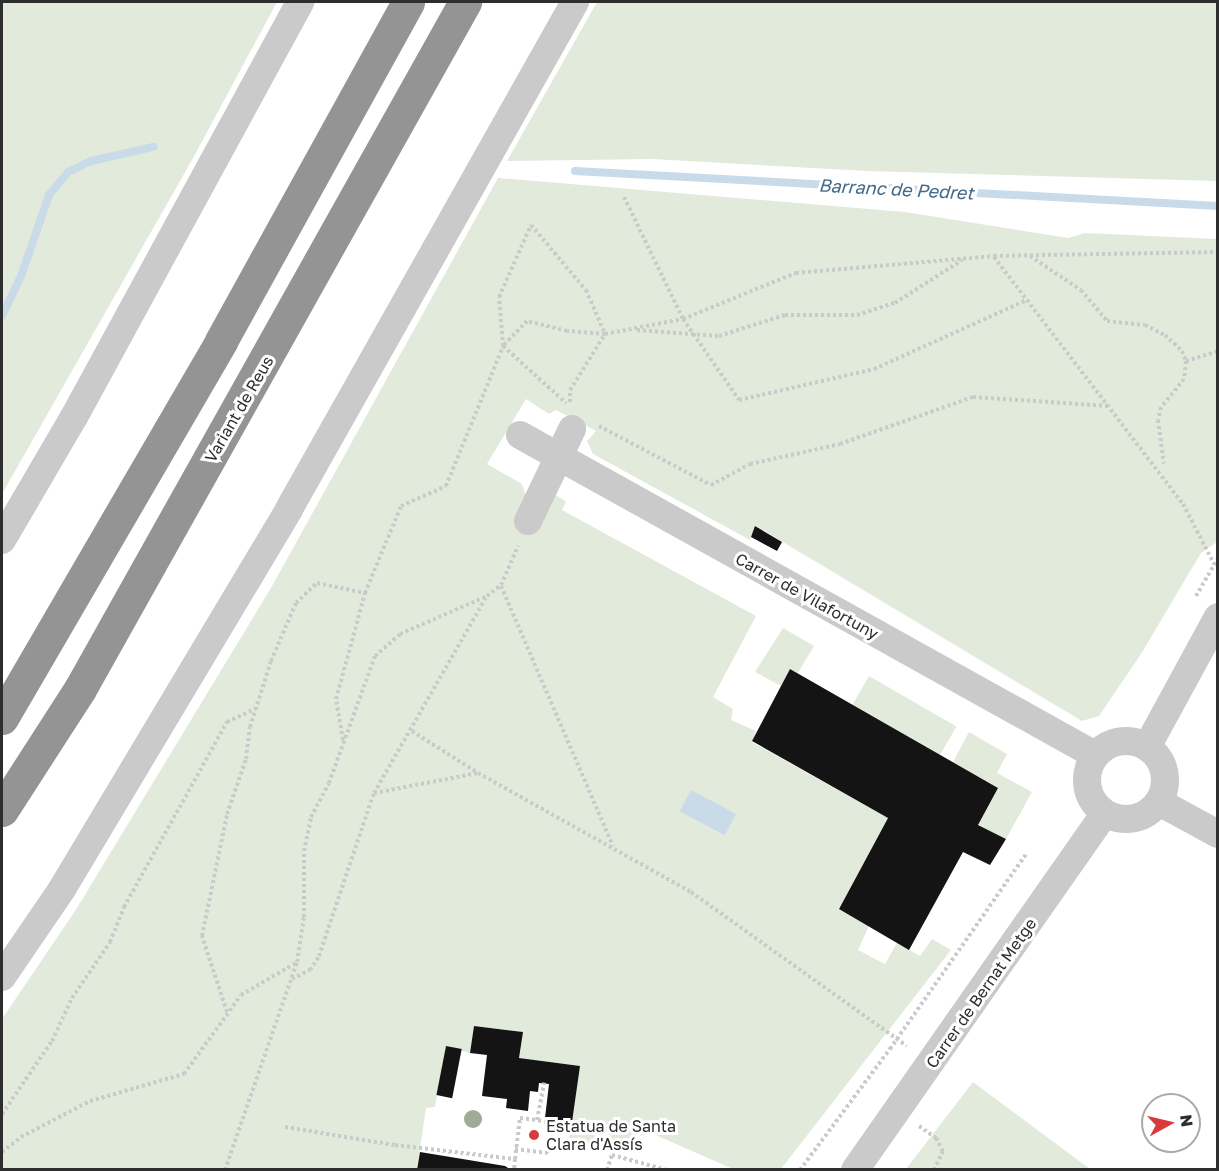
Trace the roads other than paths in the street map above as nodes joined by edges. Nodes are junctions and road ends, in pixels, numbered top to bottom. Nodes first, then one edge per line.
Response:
1 (300, 2) edge
2 (408, 2) edge
3 (465, 2) edge
4 (575, 2) edge
5 (580, 425) road end
6 (520, 435) dead end
7 (559, 457) junction
8 (528, 521) road end
9 (2, 540) edge
10 (1218, 617) edge
11 (80, 689) junction
12 (2, 718) edge
13 (1147, 747) junction
14 (1095, 755) junction
15 (1160, 802) junction
16 (2, 810) edge
17 (1104, 814) junction
18 (2, 825) edge
19 (1218, 834) edge
20 (2, 976) edge
21 (855, 1170) edge

1 - 9 street
2 - 12 highway
3 - 11 highway, Variant de Reus
4 - 20 street
5 - 7 street
6 - 7 street, Carrer de Vilafortuny
7 - 8 street
7 - 14 street, Carrer de Vilafortuny
10 - 13 street
11 - 16 highway, Variant de Reus
11 - 18 highway
13 - 14 street
13 - 15 street
14 - 17 street
15 - 17 street
15 - 19 street
17 - 21 street, Carrer de Bernat Metge

